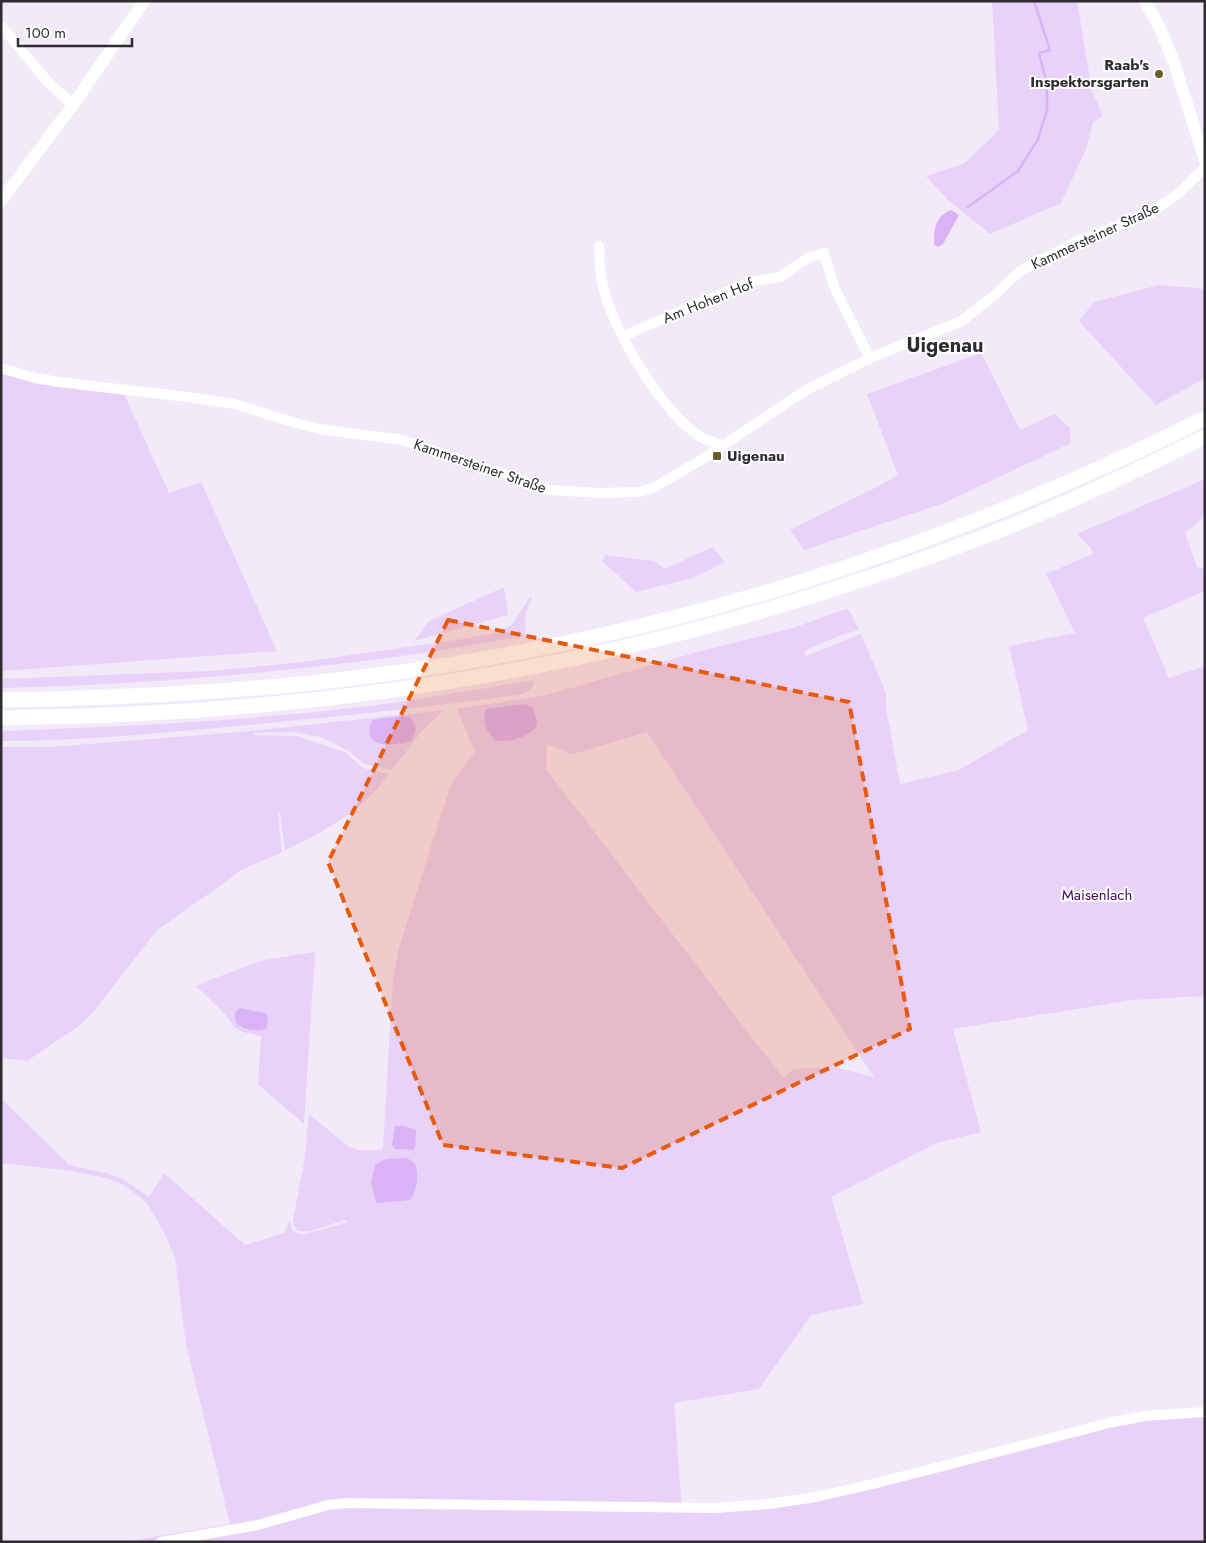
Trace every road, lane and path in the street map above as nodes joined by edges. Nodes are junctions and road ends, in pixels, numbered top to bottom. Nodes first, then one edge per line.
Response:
1 (144, 1) edge
2 (1145, 1) edge
3 (1, 26) edge
4 (73, 105) junction
5 (1205, 161) edge
6 (1205, 168) edge
7 (1, 201) edge
8 (599, 246) dead end
9 (623, 336) junction
10 (870, 358) junction
11 (1, 368) edge
12 (1205, 418) edge
13 (1205, 437) edge
14 (722, 445) junction
15 (1, 700) edge
16 (1, 718) edge
17 (1205, 1412) edge
18 (161, 1542) edge

1 - 4 main road
2 - 5 main road
3 - 4 street
4 - 7 main road
6 - 10 street, Kammersteiner Straße
8 - 9 street
9 - 10 street, Am Hohen Hof
9 - 14 street
10 - 14 street, Kammersteiner Straße
11 - 14 street, Kammersteiner Straße
12 - 15 highway
13 - 16 highway
17 - 18 street

